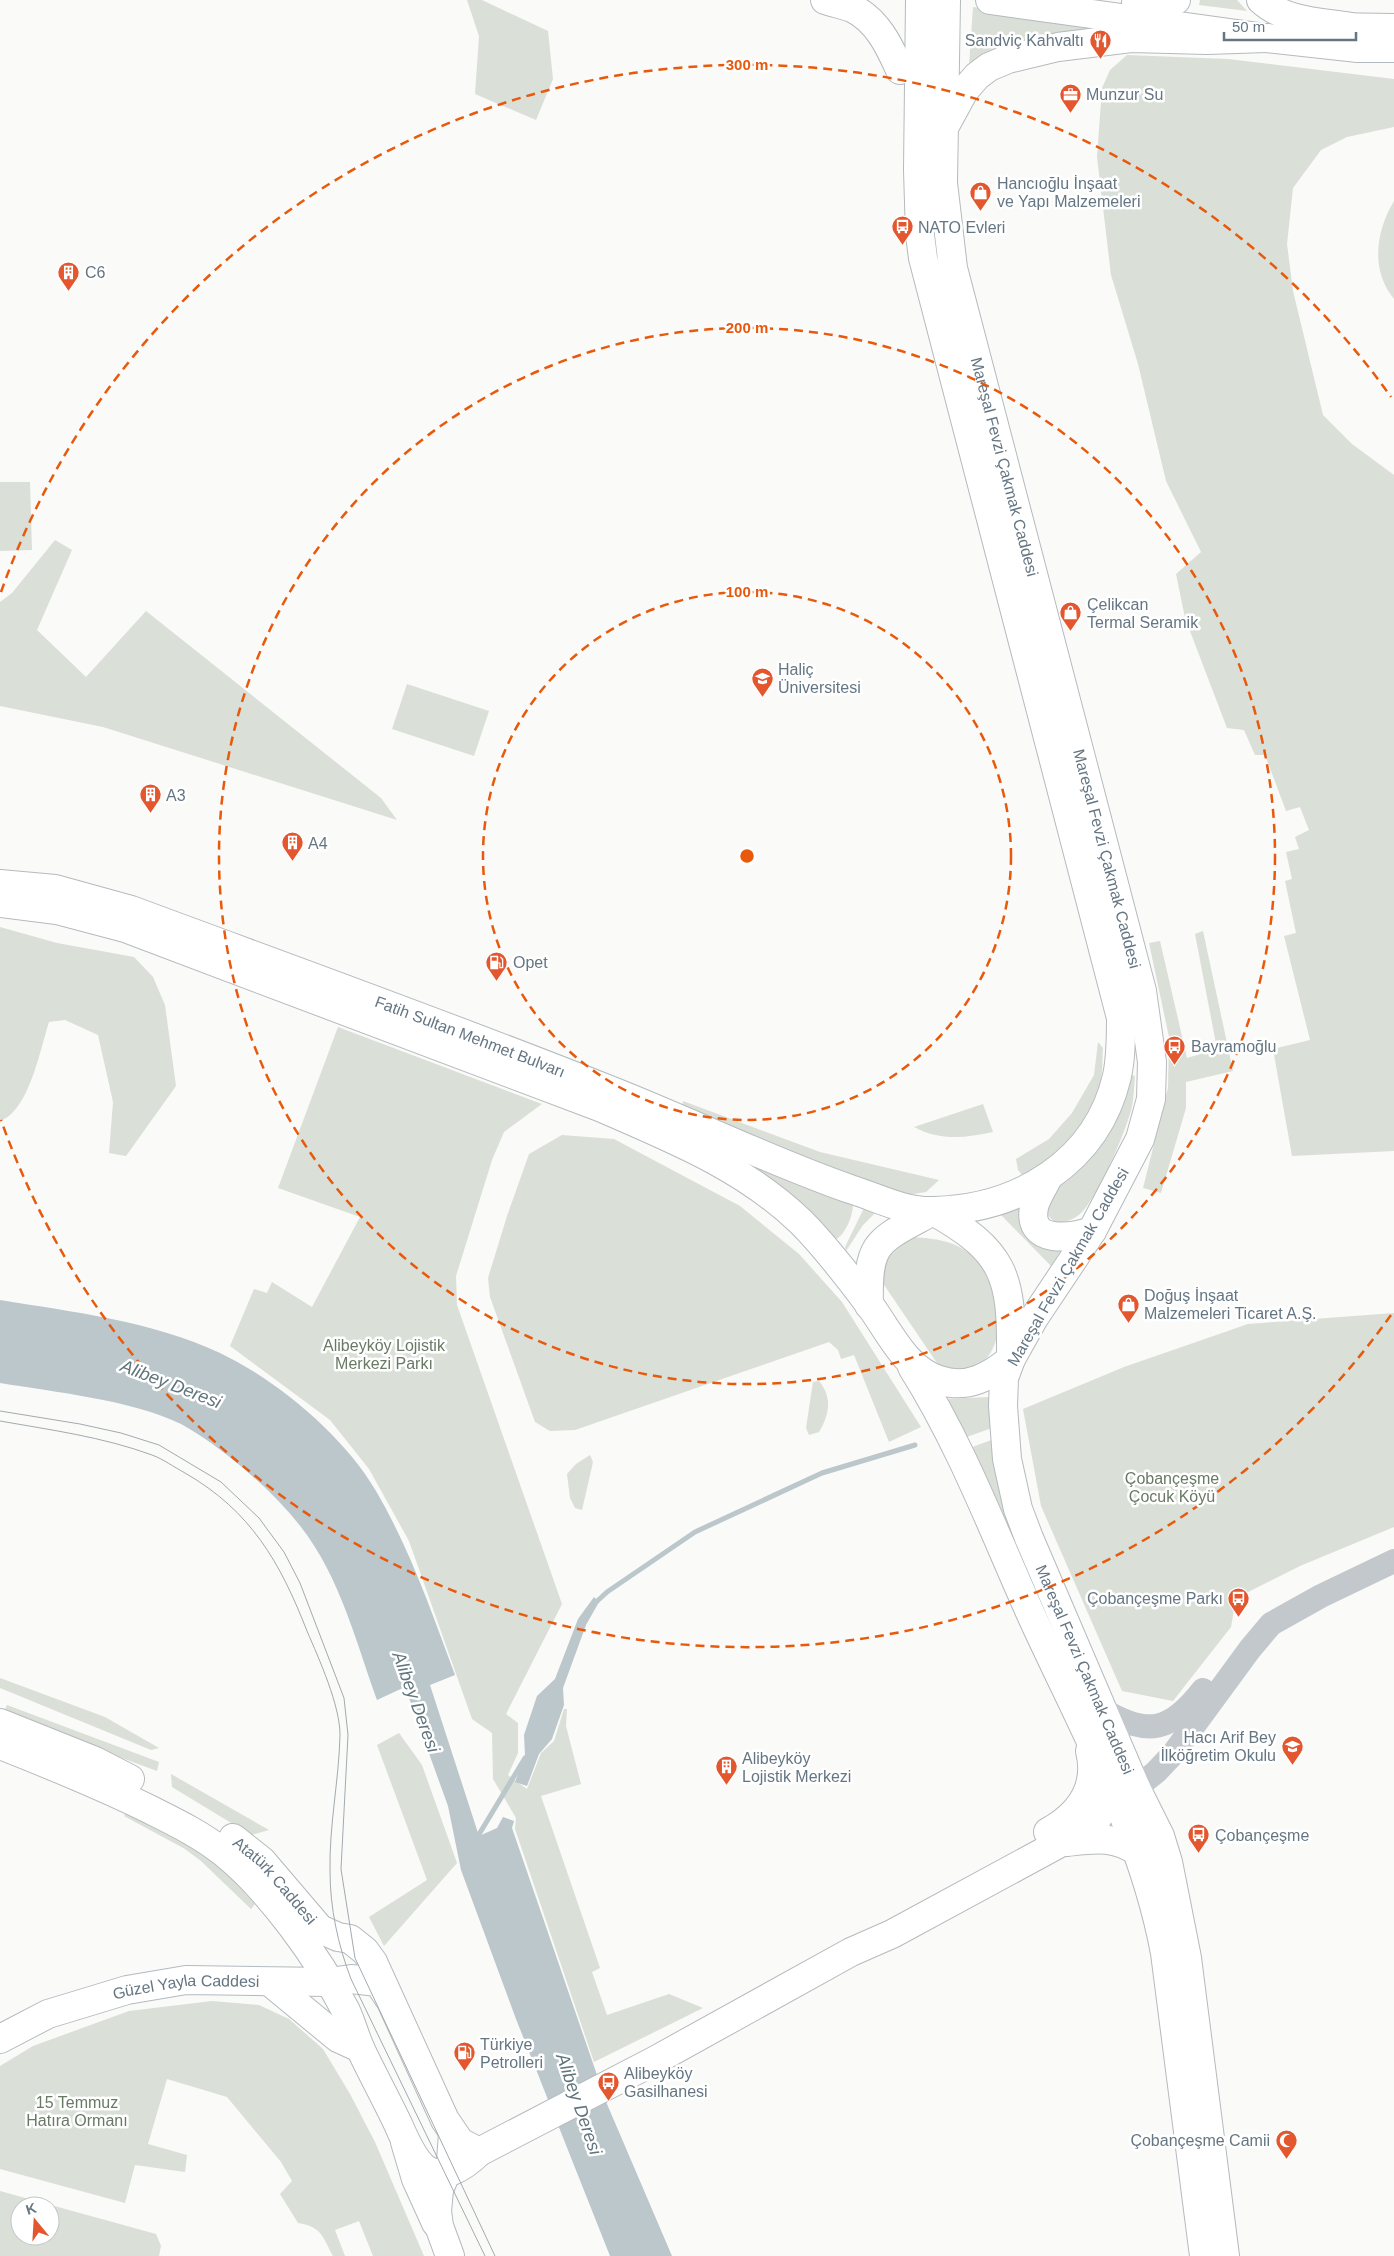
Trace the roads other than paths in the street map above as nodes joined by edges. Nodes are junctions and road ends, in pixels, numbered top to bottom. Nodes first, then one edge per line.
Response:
1 (825, 0) edge
2 (902, 0) edge
3 (920, 0) edge
4 (946, 0) edge
5 (990, 0) edge
6 (1176, 0) edge
7 (1261, 0) edge
8 (1127, 1) edge
9 (1351, 27) junction
10 (1394, 28) edge
11 (1266, 38) junction
12 (1394, 48) edge
13 (900, 70) junction
14 (944, 128) junction
15 (918, 198) junction
16 (0, 884) edge
17 (0, 903) edge
18 (1047, 1178) junction
19 (933, 1211) junction
20 (1092, 1231) junction
21 (869, 1305) junction
22 (1011, 1359) junction
23 (908, 1361) junction
24 (1394, 1561) edge
25 (1321, 1596) junction
26 (1104, 1710) junction
27 (0, 1723) edge
28 (1084, 1730) junction
29 (0, 1745) edge
30 (1127, 1795) junction
31 (1060, 1843) junction
32 (1139, 1853) junction
33 (851, 1952) junction
34 (270, 1982) junction
35 (329, 1982) junction
36 (393, 2005) junction
37 (0, 2039) edge
38 (360, 2048) junction
39 (453, 2133) junction
40 (404, 2137) junction
41 (479, 2152) junction
42 (446, 2172) junction
43 (439, 2226) junction
44 (450, 2256) edge
45 (1204, 2256) edge
46 (1225, 2256) edge

1 - 13 main road
2 - 13 main road
3 - 15 main road, Mareşal Fevzi Çakmak Caddesi
4 - 14 main road, Mareşal Fevzi Çakmak Caddesi
5 - 11 main road
6 - 8 main road
7 - 9 main road
8 - 9 main road
9 - 10 main road
11 - 12 main road
11 - 14 main road
13 - 15 main road
14 - 20 main road, Mareşal Fevzi Çakmak Caddesi
15 - 18 main road, Mareşal Fevzi Çakmak Caddesi
16 - 19 main road, Fatih Sultan Mehmet Bulvarı
17 - 21 main road, Fatih Sultan Mehmet Bulvarı
18 - 19 main road, Mareşal Fevzi Çakmak Caddesi
18 - 20 main road
19 - 21 main road
19 - 22 main road
20 - 22 main road, Mareşal Fevzi Çakmak Caddesi
21 - 23 main road
22 - 23 main road
22 - 26 main road, Mareşal Fevzi Çakmak Caddesi
23 - 28 main road, Mareşal Fevzi Çakmak Caddesi
24 - 25 street
25 - 26 street
25 - 30 street
26 - 30 main road, Mareşal Fevzi Çakmak Caddesi
27 - 36 main road, Atatürk Caddesi
28 - 30 main road, Mareşal Fevzi Çakmak Caddesi
28 - 33 main road
29 - 35 main road, Atatürk Caddesi
30 - 31 main road
30 - 32 main road, Mareşal Fevzi Çakmak Caddesi
30 - 46 main road, Mareşal Fevzi Çakmak Caddesi
31 - 32 main road
31 - 33 main road
32 - 45 main road, Mareşal Fevzi Çakmak Caddesi
33 - 41 main road
34 - 35 main road
34 - 37 main road, Güzel Yayla Caddesi
34 - 38 main road, Güzel Yayla Caddesi
35 - 36 main road
35 - 38 main road, Atatürk Caddesi
36 - 39 main road, Atatürk Caddesi
38 - 40 main road, Atatürk Caddesi
39 - 41 main road, Atatürk Caddesi
39 - 42 main road, Atatürk Caddesi
40 - 42 main road, Atatürk Caddesi
40 - 43 main road, Atatürk Caddesi
41 - 42 main road
42 - 43 main road, Atatürk Caddesi
43 - 44 main road, Atatürk Caddesi

